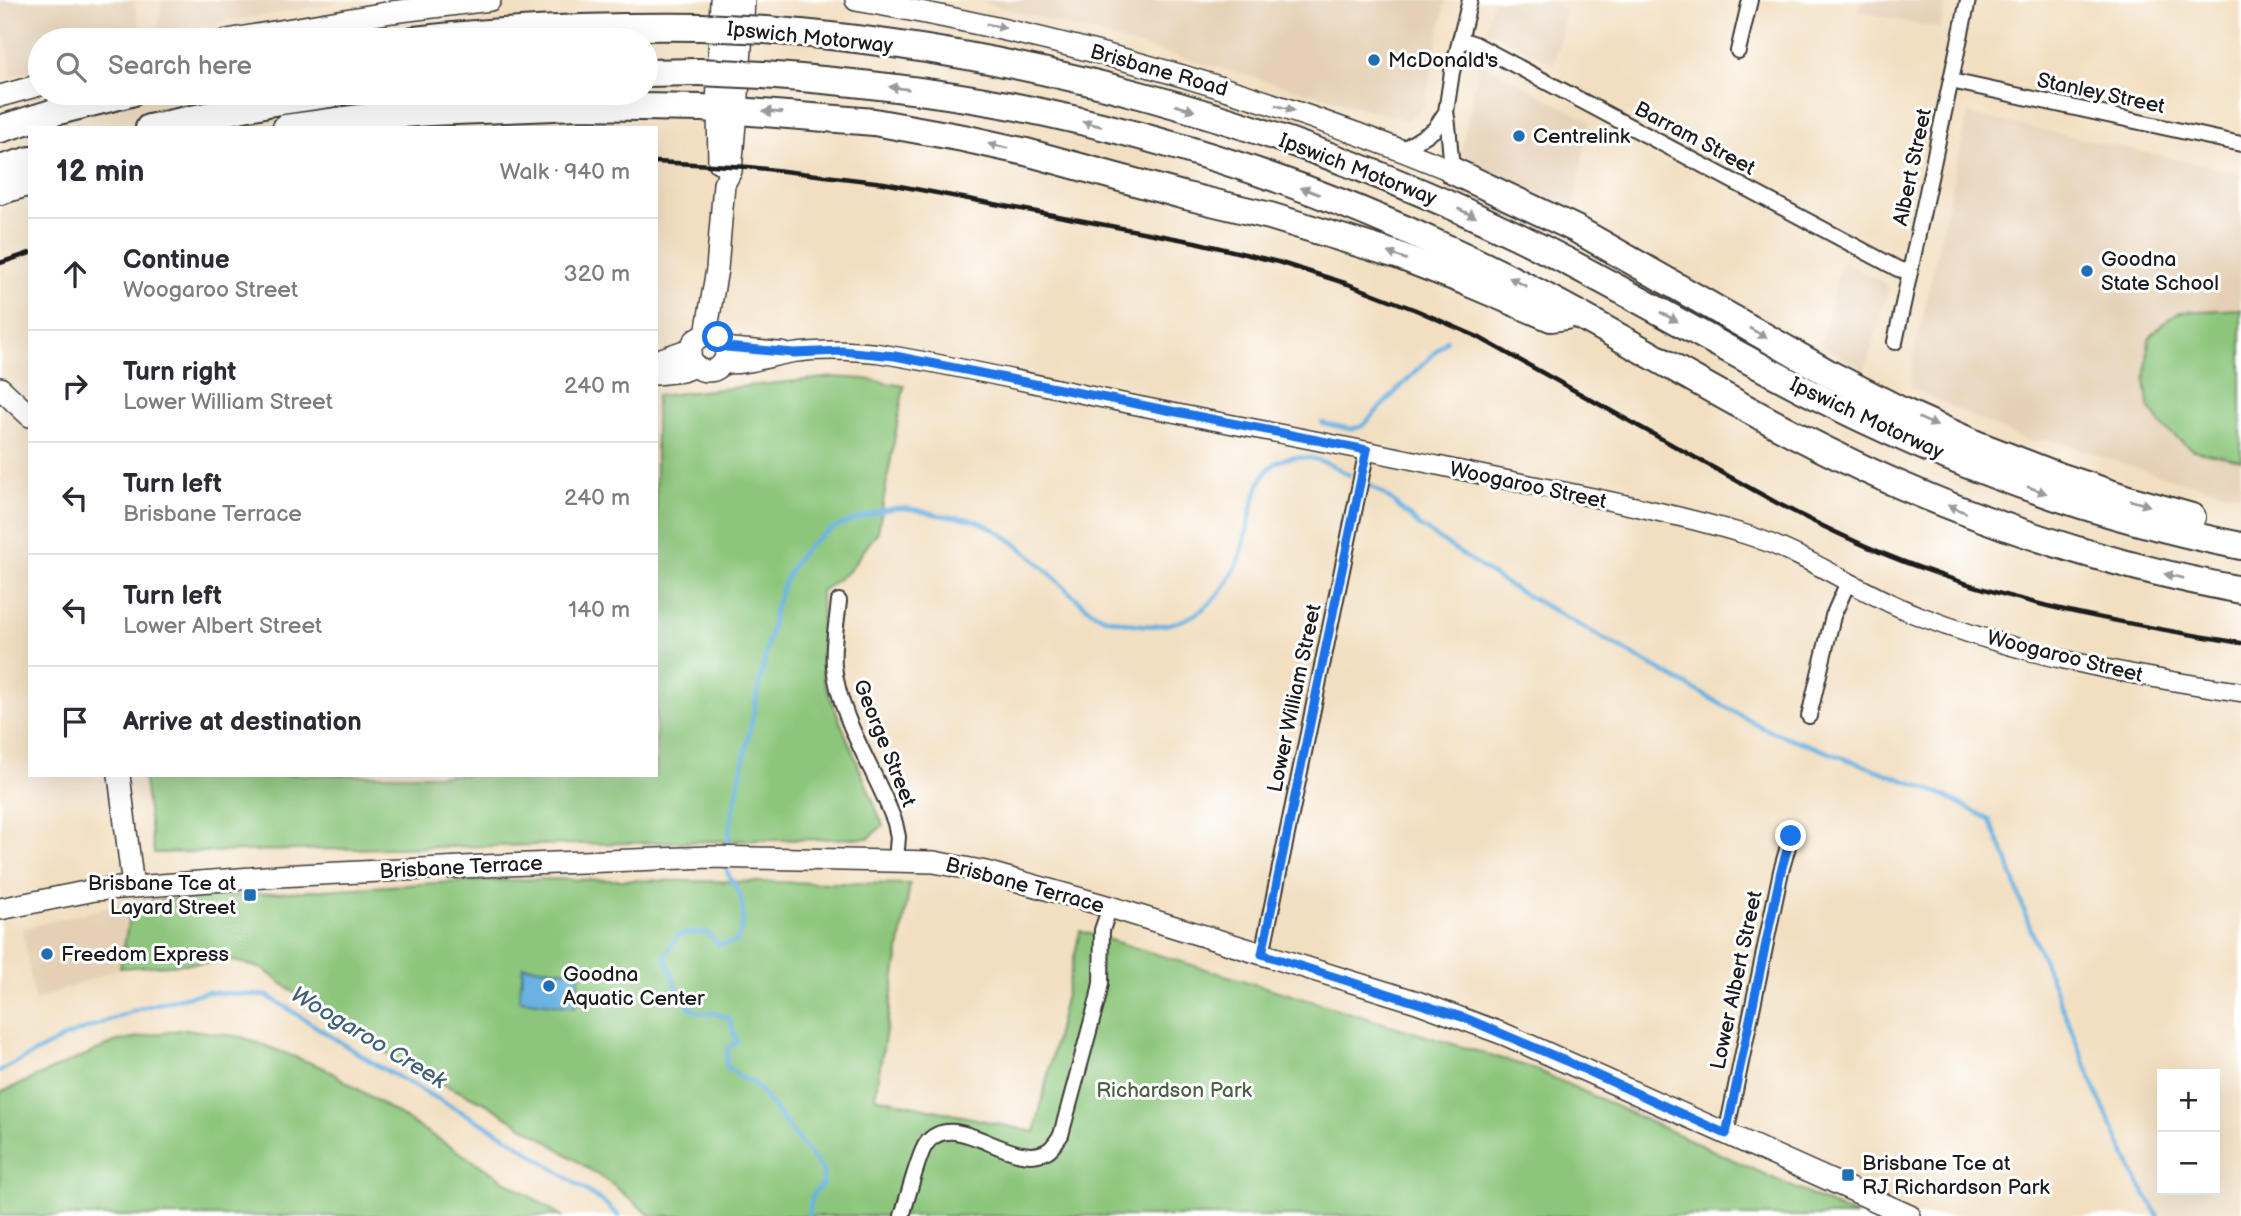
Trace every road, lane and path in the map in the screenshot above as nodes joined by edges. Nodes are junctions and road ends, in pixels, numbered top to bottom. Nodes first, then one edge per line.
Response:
1 (490, 0) edge
2 (722, 0) edge
3 (743, 0) edge
4 (856, 0) edge
5 (1470, 0) edge
6 (1750, 0) edge
7 (1968, 0) edge
8 (298, 28) edge
9 (568, 28) edge
10 (1460, 39) junction
11 (1738, 51) dead end
12 (658, 73) edge
13 (1951, 81) junction
14 (28, 88) edge
15 (0, 96) edge
16 (83, 105) edge
17 (258, 105) edge
18 (727, 110) junction
19 (1446, 112) junction
20 (159, 126) edge
21 (301, 126) edge
22 (0, 130) edge
23 (2241, 145) edge
24 (1402, 150) junction
25 (28, 161) edge
26 (0, 169) edge
27 (1453, 171) junction
28 (28, 183) edge
29 (0, 191) edge
30 (1910, 272) junction
31 (1578, 314) junction
32 (706, 334) junction
33 (1895, 342) dead end
34 (724, 356) junction
35 (692, 358) junction
36 (658, 361) edge
37 (658, 374) edge
38 (0, 388) edge
39 (28, 414) edge
40 (1367, 450) junction
41 (2241, 528) edge
42 (2241, 545) edge
43 (1848, 582) junction
44 (2241, 590) edge
45 (839, 601) dead end
46 (2241, 692) edge
47 (1809, 716) dead end
48 (119, 777) edge
49 (1791, 836) dead end
50 (896, 860) junction
51 (133, 887) junction
52 (1110, 907) junction
53 (0, 909) edge
54 (1262, 954) junction
55 (1726, 1134) junction
56 (902, 1216) edge
57 (1910, 1216) edge

1 - 8 main road
2 - 18 main road
3 - 18 main road
4 -> 24 main road, Brisbane Road
5 - 10 street
6 - 11 street
7 - 13 street, Albert Street
9 -> 42 highway, Ipswich Motorway, bridge
10 - 19 street
10 - 30 street, Barram Street
31 -> 12 highway, Ipswich Motorway, bridge
13 - 23 street, Stanley Street
13 - 30 street, Albert Street
14 - 15 main road
16 - 22 highway
17 - 20 highway
18 - 21 highway
31 -> 18 highway
18 - 32 main road
19 - 24 street
19 - 27 street
24 - 27 main road, Brisbane Road
25 - 26 highway
27 -> 41 highway
28 - 29 highway
30 - 33 street, Albert Street
44 -> 31 highway, Ipswich Motorway
32 - 34 main road
32 - 35 main road
34 - 35 main road
34 - 40 street, Woogaroo Street
35 - 36 main road
35 - 37 main road
38 - 39 main road
40 - 43 street, Woogaroo Street
40 - 54 street, Lower William Street
43 - 46 street, Woogaroo Street
43 - 47 street
45 - 50 street, George Street
48 - 51 main road
49 - 55 street, Lower Albert Street
50 - 51 main road, Brisbane Terrace
50 - 52 main road, Brisbane Terrace
51 - 53 main road, Brisbane Terrace
52 - 54 main road, Brisbane Terrace
52 - 56 street
54 - 55 main road, Brisbane Terrace
55 - 57 main road, Brisbane Terrace

